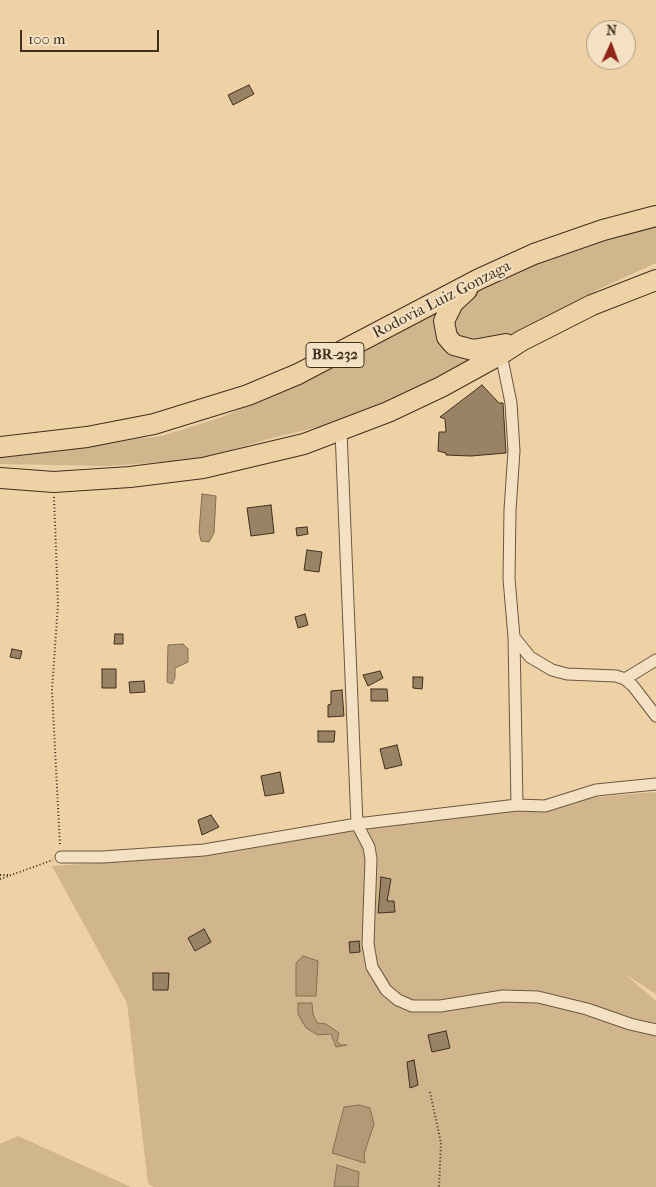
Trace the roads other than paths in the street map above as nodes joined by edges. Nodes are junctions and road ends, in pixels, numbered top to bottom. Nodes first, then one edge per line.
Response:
1 (656, 216) edge
2 (480, 279) junction
3 (656, 280) edge
4 (521, 341) junction
5 (501, 354) junction
6 (341, 431) junction
7 (0, 447) edge
8 (0, 478) edge
9 (514, 637) junction
10 (656, 660) edge
11 (625, 680) junction
12 (656, 716) edge
13 (656, 784) edge
14 (517, 805) junction
15 (357, 824) junction
16 (61, 857) road end
17 (656, 1030) edge

1 - 2 highway, Rodovia Luiz Gonzaga / BR-232
2 - 4 highway
2 - 7 highway, Rodovia Luiz Gonzaga / BR-232
3 - 4 highway
4 - 5 highway
5 - 6 highway
5 - 9 street
6 - 8 highway
6 - 15 street
9 - 11 street
9 - 14 street
10 - 11 street
11 - 12 street
13 - 14 street
14 - 15 street
15 - 16 street
15 - 17 street

